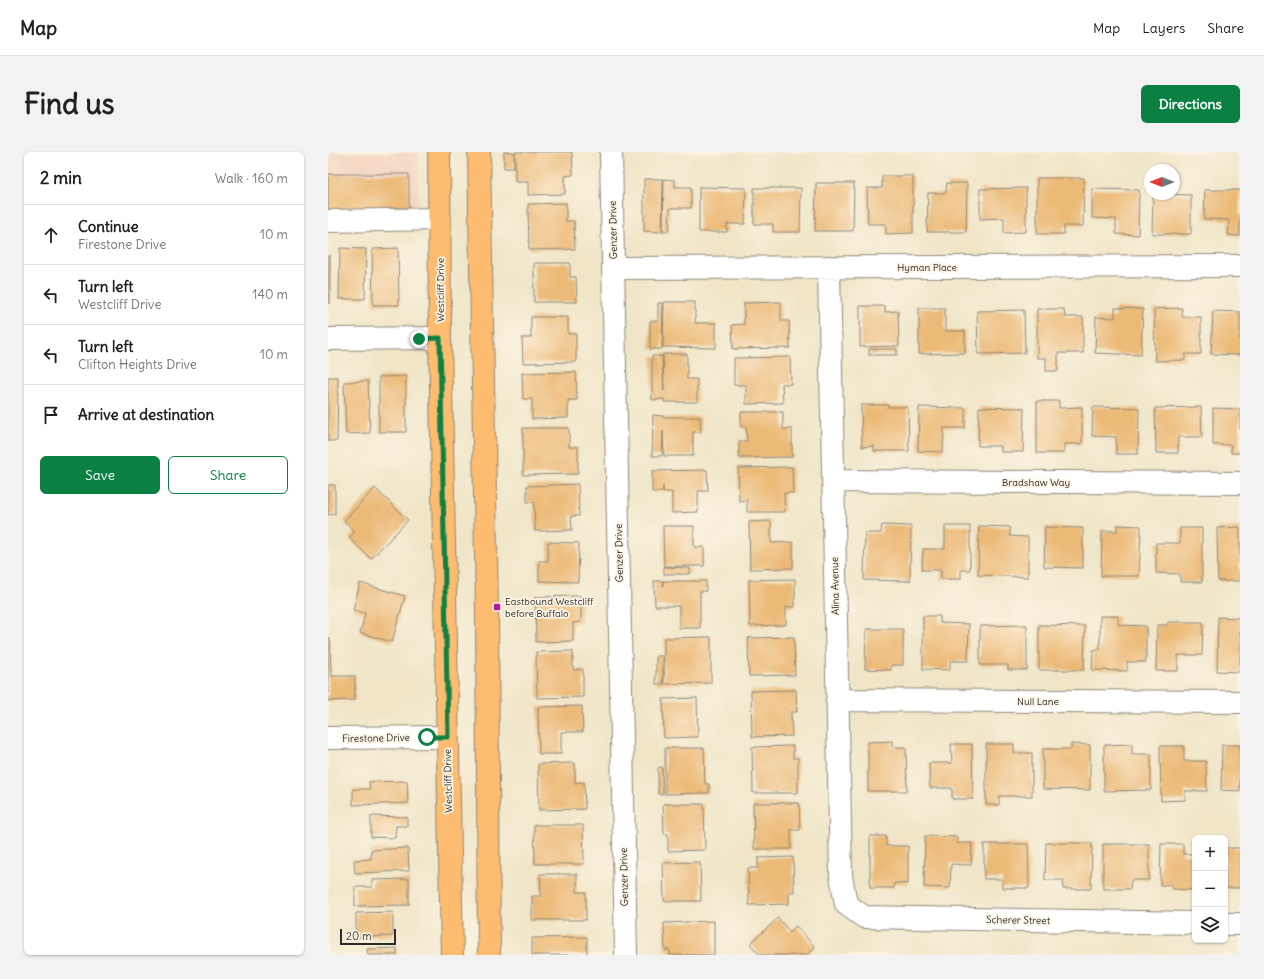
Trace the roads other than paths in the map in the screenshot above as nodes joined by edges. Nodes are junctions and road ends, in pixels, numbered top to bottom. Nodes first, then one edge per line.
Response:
1 (439, 152) edge
2 (479, 152) edge
3 (611, 152) edge
4 (439, 219) junction
5 (328, 221) edge
6 (1240, 266) edge
7 (829, 267) junction
8 (613, 268) junction
9 (440, 338) junction
10 (328, 340) edge
11 (833, 481) junction
12 (1240, 483) edge
13 (837, 700) junction
14 (1240, 702) edge
15 (448, 737) junction
16 (328, 738) edge
17 (846, 904) joint
18 (1192, 923) edge
19 (1228, 924) edge
20 (1240, 924) edge
21 (452, 955) edge
22 (488, 955) edge
23 (626, 955) edge

1 - 4 main road, Westcliff Drive
2 - 22 main road
3 - 8 street, Genzer Drive
4 - 5 street
4 - 9 main road, Westcliff Drive
6 - 7 street, Hyman Place
7 - 8 street, Hyman Place
7 - 11 street, Alina Avenue
8 - 23 street, Genzer Drive
9 - 10 street
9 - 15 main road, Westcliff Drive
11 - 12 street, Bradshaw Way
11 - 13 street, Alina Avenue
13 - 14 street, Null Lane
13 - 17 street, Alina Avenue
15 - 16 street, Firestone Drive
15 - 21 main road, Westcliff Drive
17 - 18 street, Scherer Street
19 - 20 street

